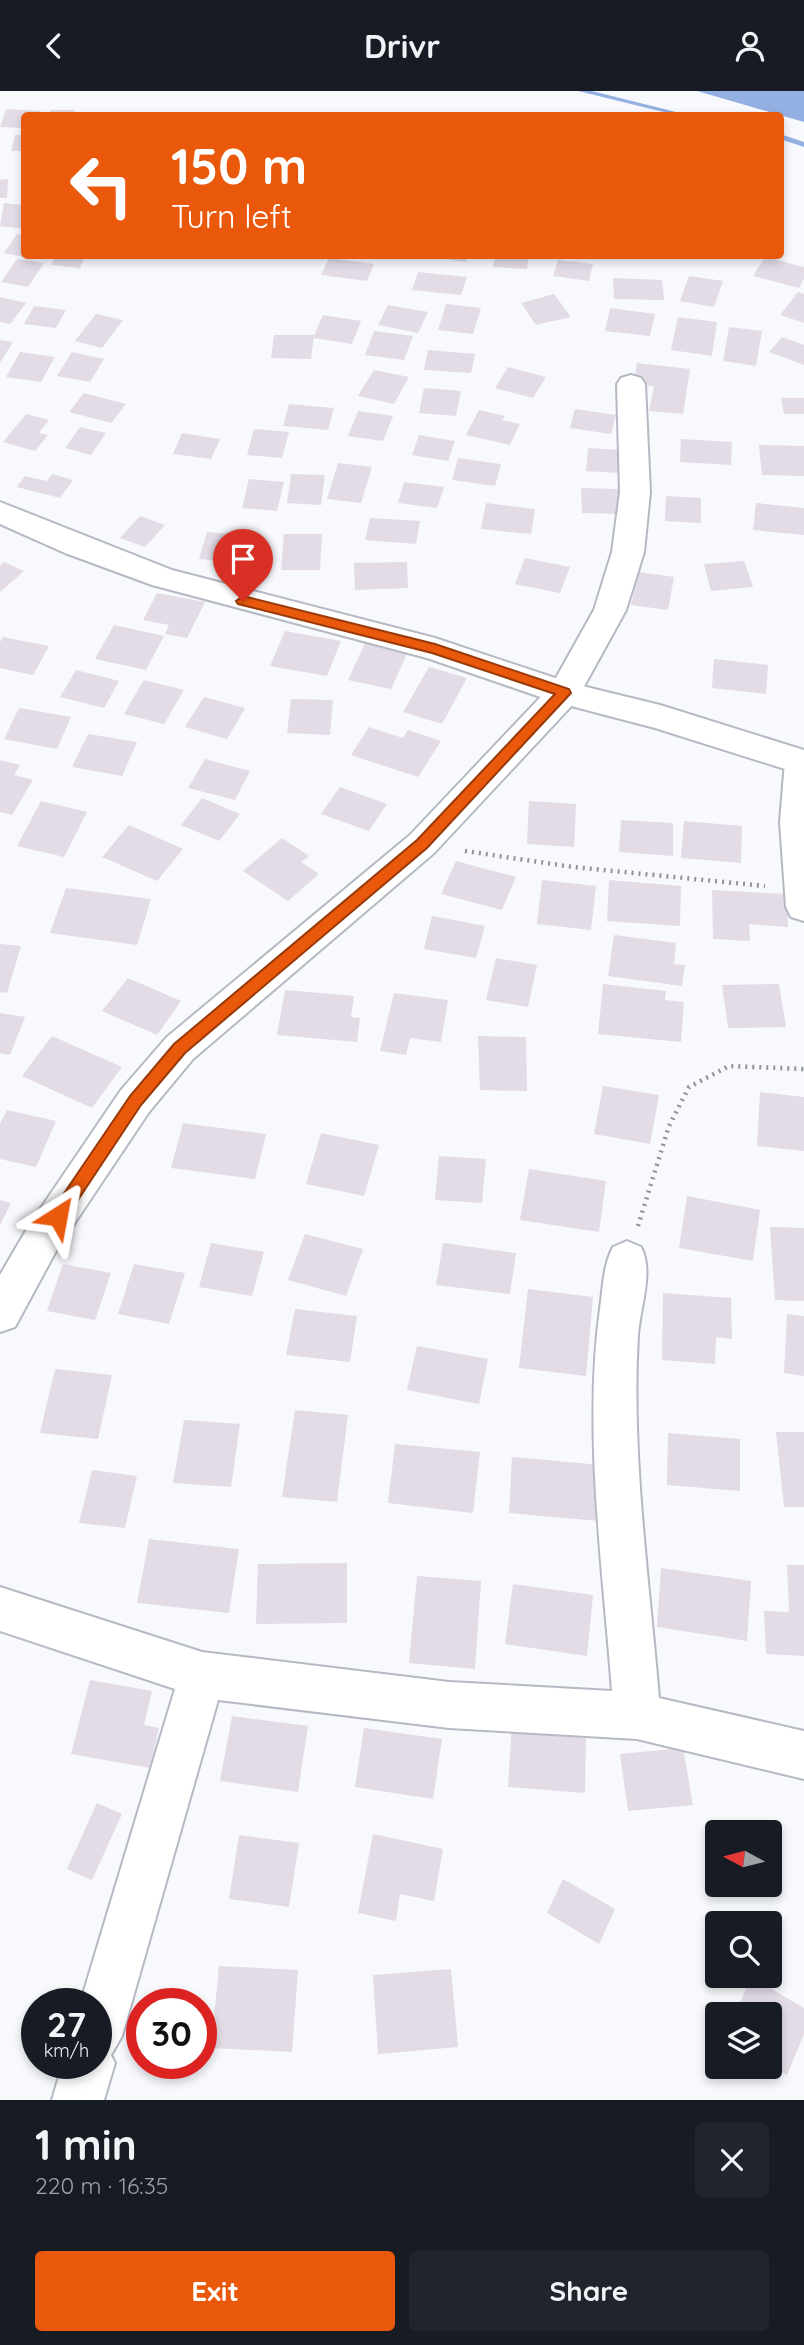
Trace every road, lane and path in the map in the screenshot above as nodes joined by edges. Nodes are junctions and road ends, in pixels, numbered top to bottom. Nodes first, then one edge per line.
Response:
1 (631, 384) dead end
2 (0, 512) edge
3 (565, 693) junction
4 (803, 762) edge
5 (422, 844) junction
6 (803, 899) edge
7 (804, 1069) edge
8 (627, 1259) joint
9 (0, 1314) edge
10 (0, 1609) edge
11 (202, 1675) junction
12 (637, 1716) junction
13 (804, 1755) edge
14 (110, 1988) edge
15 (84, 2079) edge
16 (78, 2100) edge

1 - 3 street
2 - 3 street
3 - 4 street
3 - 5 street
4 - 6 street
5 - 6 path
5 - 9 street
7 - 8 path
8 - 12 street
10 - 11 street
11 - 12 street
11 - 14 street
12 - 13 street
15 - 16 street

